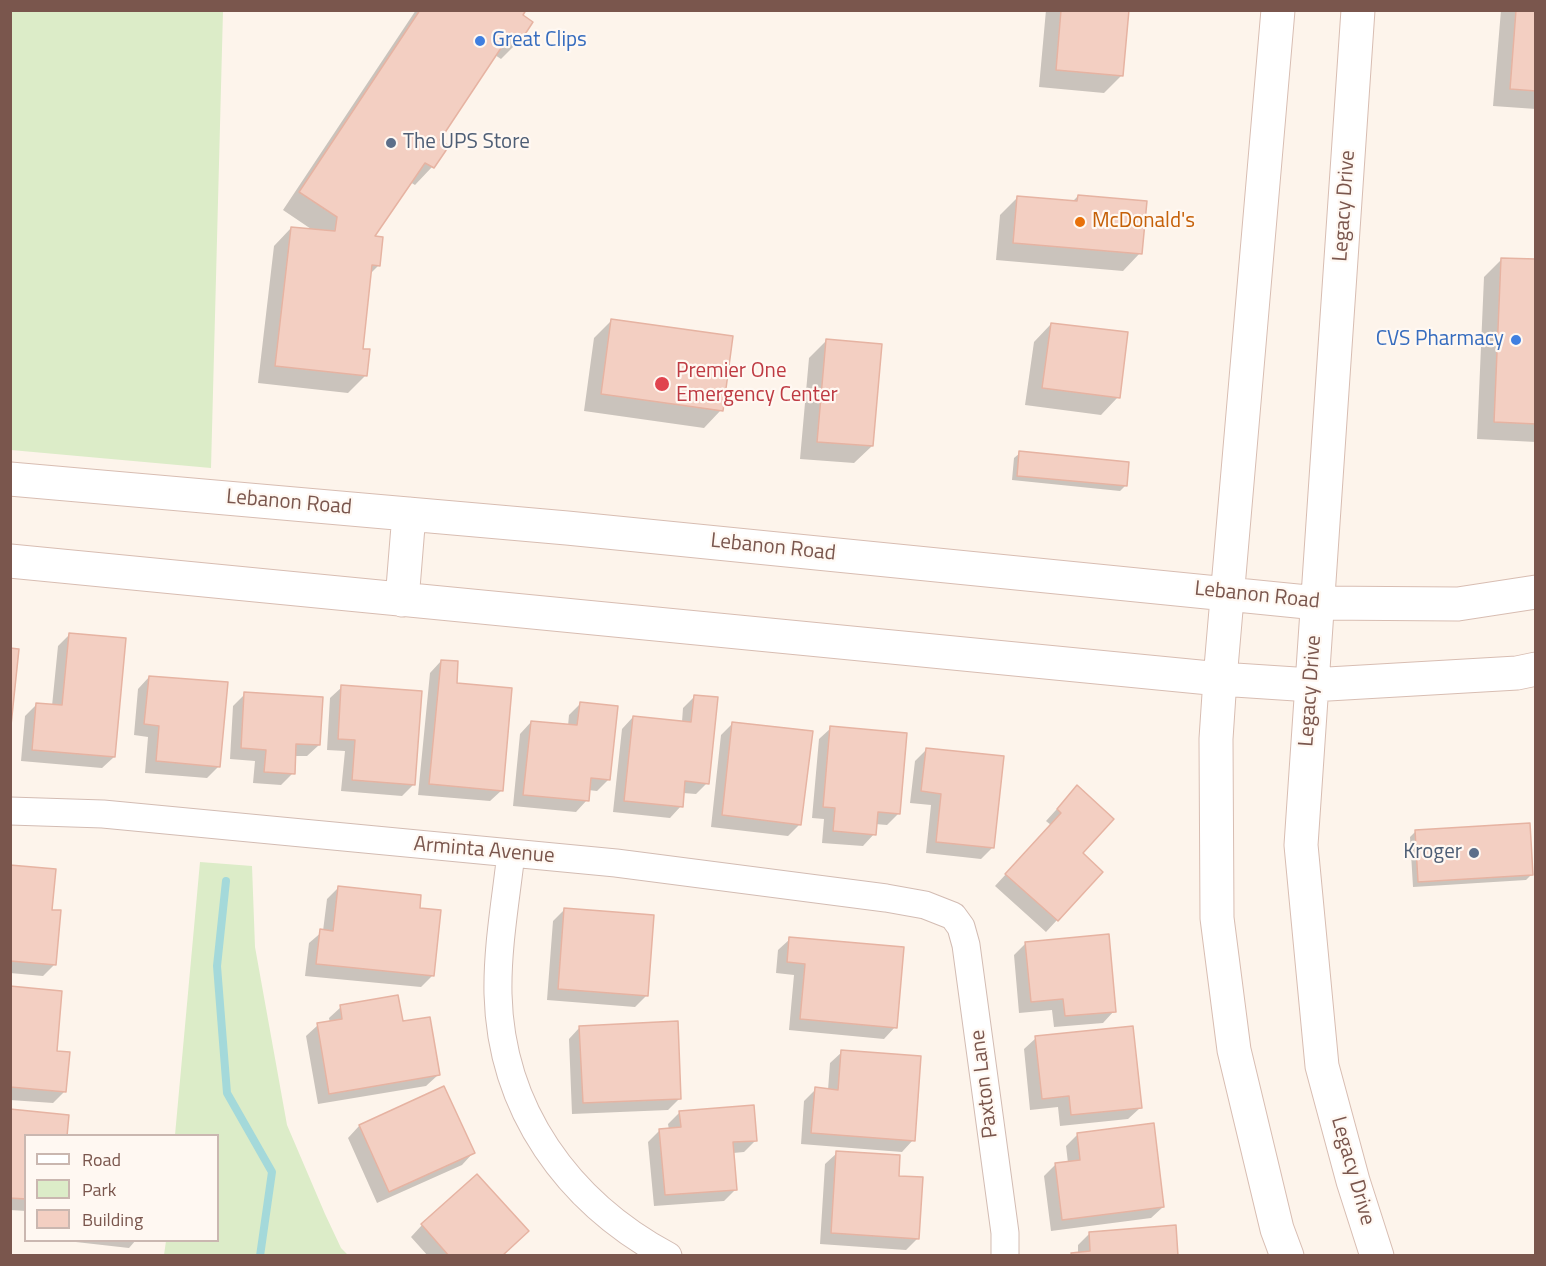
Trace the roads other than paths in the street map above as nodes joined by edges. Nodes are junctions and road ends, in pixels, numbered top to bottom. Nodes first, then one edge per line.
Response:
1 (1278, 10) edge
2 (1358, 10) edge
3 (10, 478) edge
4 (409, 514) junction
5 (10, 561) edge
6 (1536, 592) edge
7 (1227, 593) junction
8 (402, 600) junction
9 (1317, 603) junction
10 (1536, 669) edge
11 (1220, 679) junction
12 (1311, 685) junction
13 (10, 811) edge
14 (511, 853) junction
15 (953, 916) joint
16 (668, 1256) edge
17 (1005, 1256) edge
18 (1287, 1256) edge
19 (1377, 1256) edge

1 - 7 main road
2 - 9 main road, Legacy Drive
3 - 4 main road, Lebanon Road
4 - 7 main road, Lebanon Road
4 - 8 main road
5 - 8 main road
6 - 9 main road, Lebanon Road
7 - 9 main road, Lebanon Road
7 - 11 main road
8 - 11 main road
9 - 12 main road, Legacy Drive
10 - 12 main road
11 - 12 main road
11 - 18 main road
12 - 19 main road, Legacy Drive
13 - 14 street, Arminta Avenue
14 - 15 street, Arminta Avenue
14 - 16 street
15 - 17 street, Paxton Lane

